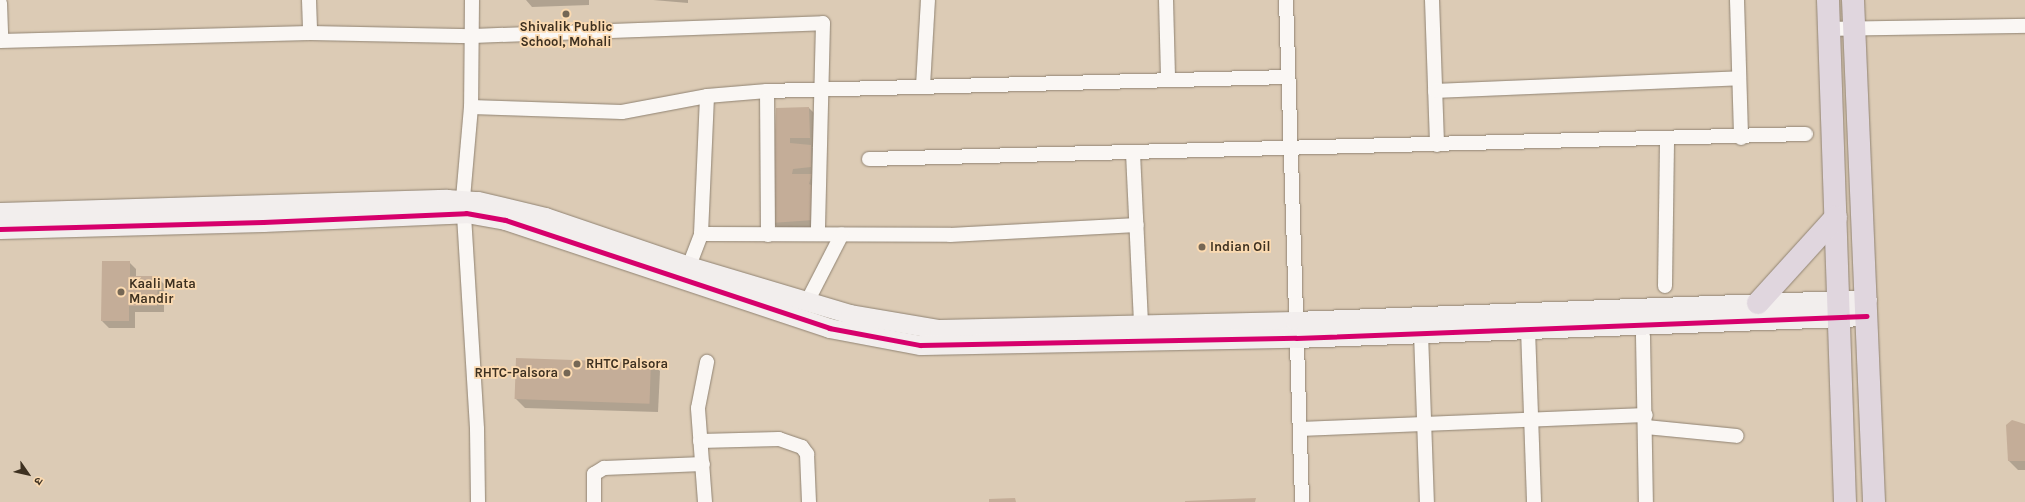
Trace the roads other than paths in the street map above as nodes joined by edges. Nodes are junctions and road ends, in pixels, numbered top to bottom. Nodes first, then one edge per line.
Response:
1 (309, 0) edge
2 (472, 0) edge
3 (928, 0) edge
4 (1166, 0) edge
5 (1286, 0) edge
6 (1432, 0) edge
7 (1737, 0) edge
8 (1828, 0) edge
9 (1853, 0) edge
10 (0, 3) edge
11 (2025, 26) edge
12 (1854, 28) junction
13 (1829, 29) junction
14 (310, 33) junction
15 (473, 36) junction
16 (1, 40) edge
17 (1288, 76) junction
18 (1168, 78) junction
19 (1739, 78) junction
20 (923, 86) junction
21 (820, 90) junction
22 (767, 91) junction
23 (1435, 91) junction
24 (707, 96) junction
25 (471, 107) junction
26 (1806, 134) dead end
27 (1741, 138) junction
28 (1667, 140) junction
29 (1437, 145) junction
30 (1290, 150) junction
31 (1133, 153) junction
32 (870, 159) dead end
33 (464, 206) junction
34 (0, 212) edge
35 (1836, 217) junction
36 (1137, 225) junction
37 (0, 229) edge
38 (818, 233) junction
39 (701, 234) junction
40 (842, 234) junction
41 (768, 235) junction
42 (687, 274) junction
43 (1665, 286) dead end
44 (807, 302) junction
45 (1758, 302) junction
46 (1867, 307) junction
47 (1839, 308) junction
48 (1141, 324) junction
49 (1296, 329) junction
50 (1528, 329) junction
51 (1421, 333) junction
52 (1643, 336) dead end
53 (708, 362) dead end
54 (1531, 420) junction
55 (1646, 421) junction
56 (1424, 424) junction
57 (1300, 429) junction
58 (1736, 436) dead end
59 (700, 440) junction
60 (702, 464) junction
61 (478, 502) edge
62 (594, 502) edge
63 (704, 502) edge
64 (809, 502) edge
65 (1302, 502) edge
66 (1427, 502) edge
67 (1534, 502) edge
68 (1646, 502) edge
69 (1845, 502) edge
70 (1874, 502) edge

1 - 14 street
2 - 15 street
3 - 20 street
4 - 18 street
5 - 17 street
6 - 23 street
7 - 19 street
8 - 13 highway
9 - 12 highway
10 - 16 street
11 - 12 street
12 - 13 street
12 - 46 highway
13 - 35 highway
14 - 15 street
14 - 16 street
15 - 21 street
15 - 25 street
17 - 18 street
17 - 30 street
18 - 20 street
19 - 23 street
19 - 27 street
20 - 21 street
21 - 22 street
21 - 38 street
22 - 24 street
22 - 41 street
23 - 29 street
24 - 25 street
24 - 39 street
25 - 33 street
26 - 27 street
27 - 28 street
28 - 29 street
28 - 43 street
29 - 30 street
30 - 31 street
30 - 49 street
31 - 32 street
31 - 36 street
33 - 34 street
33 - 37 street
33 - 42 street
33 - 61 street
35 - 45 highway
35 - 47 highway
36 - 40 street
36 - 48 street
38 - 40 street
38 - 41 street
39 - 41 street
39 - 42 street
40 - 44 street
42 - 44 street
42 - 49 street
44 - 48 street
45 - 47 street
45 - 49 street
46 - 47 street
46 - 70 highway
47 - 50 street
47 - 69 highway
48 - 49 street
49 - 51 street
49 - 57 street
50 - 51 street
50 - 54 street
51 - 56 street
52 - 55 street
53 - 59 street
54 - 55 street
54 - 56 street
54 - 67 street
55 - 58 street
55 - 68 street
56 - 57 street
56 - 66 street
57 - 65 street
59 - 60 street
59 - 64 street
60 - 62 street
60 - 63 street

